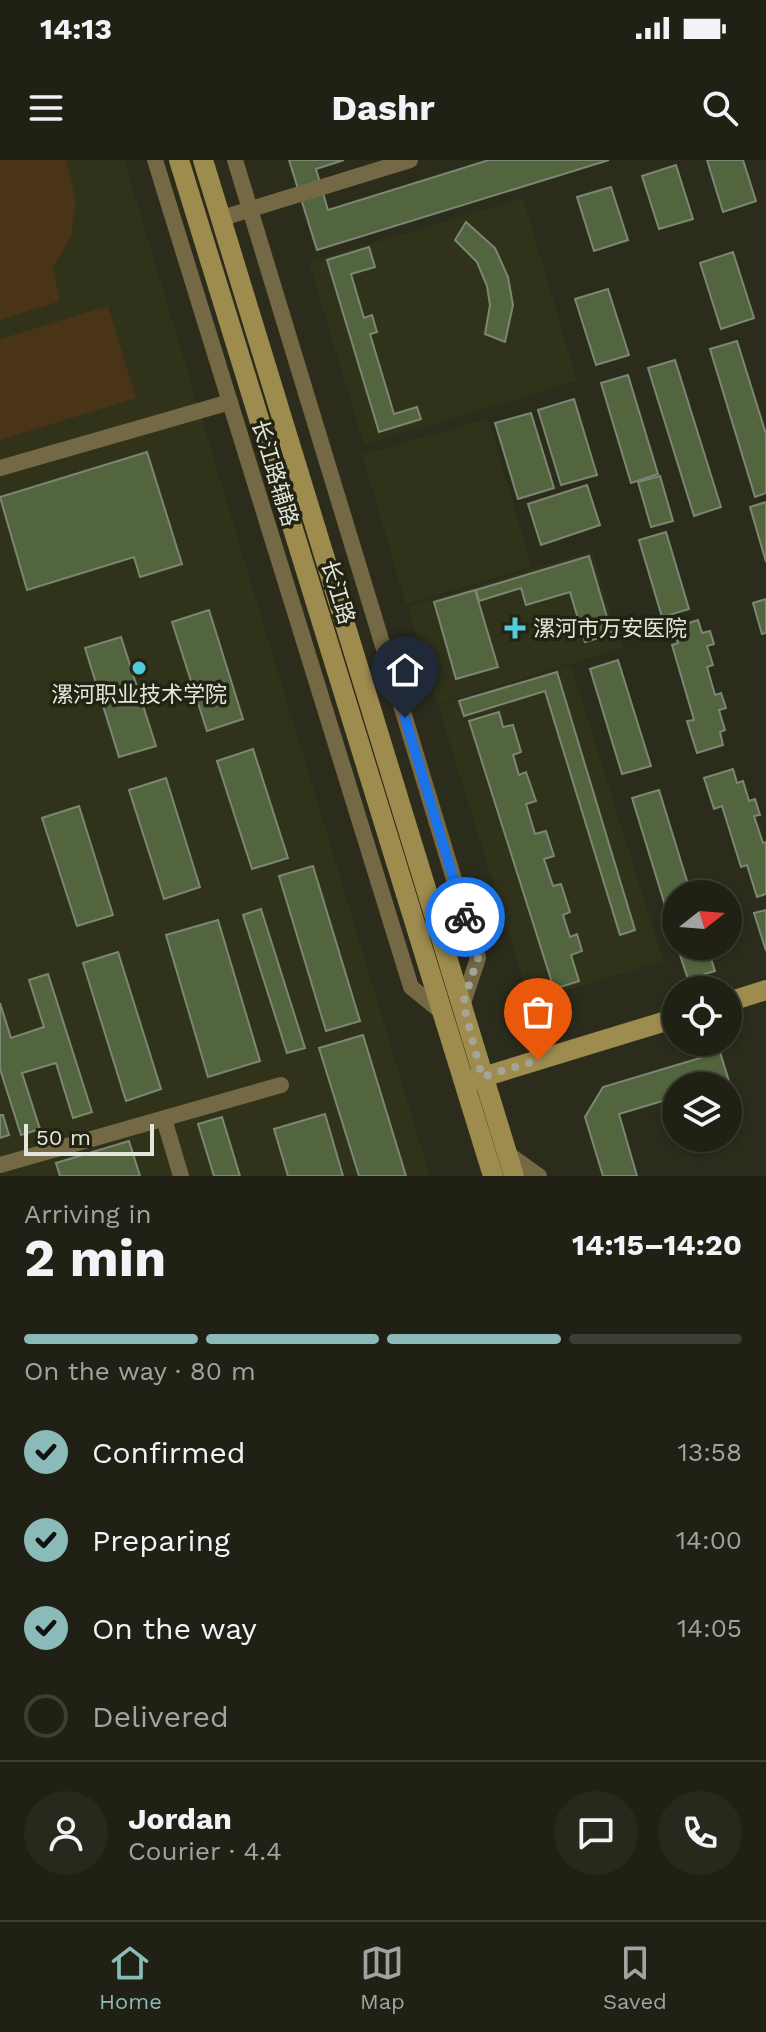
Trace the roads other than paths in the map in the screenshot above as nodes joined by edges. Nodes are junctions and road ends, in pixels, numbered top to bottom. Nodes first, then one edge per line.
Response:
1 (155, 160) edge
2 (179, 160) edge
3 (203, 160) edge
4 (235, 160) edge
5 (410, 160) edge
6 (250, 209) junction
7 (222, 218) junction
8 (230, 402) junction
9 (0, 468) edge
10 (766, 990) edge
11 (742, 998) edge
12 (463, 1003) junction
13 (444, 1014) junction
14 (662, 1022) edge
15 (474, 1079) junction
16 (281, 1085) dead end
17 (164, 1119) junction
18 (0, 1165) edge
19 (494, 1167) edge
20 (181, 1176) edge
21 (514, 1176) edge
22 (539, 1176) edge

1 - 8 street, 长江路辅路
2 - 13 main road, 长江路
3 - 7 main road, 长江路
4 - 6 street
5 - 6 street
6 - 7 street
6 - 12 street
7 - 12 main road, 长江路
8 - 9 street
8 - 13 street, 长江路辅路
10 - 11 main road
12 - 15 main road, 长江路
13 - 15 main road, 长江路
14 - 15 main road
15 - 19 main road, 长江路
16 - 17 street
17 - 18 street
17 - 20 street
19 - 21 main road, 长江路
19 - 22 street

